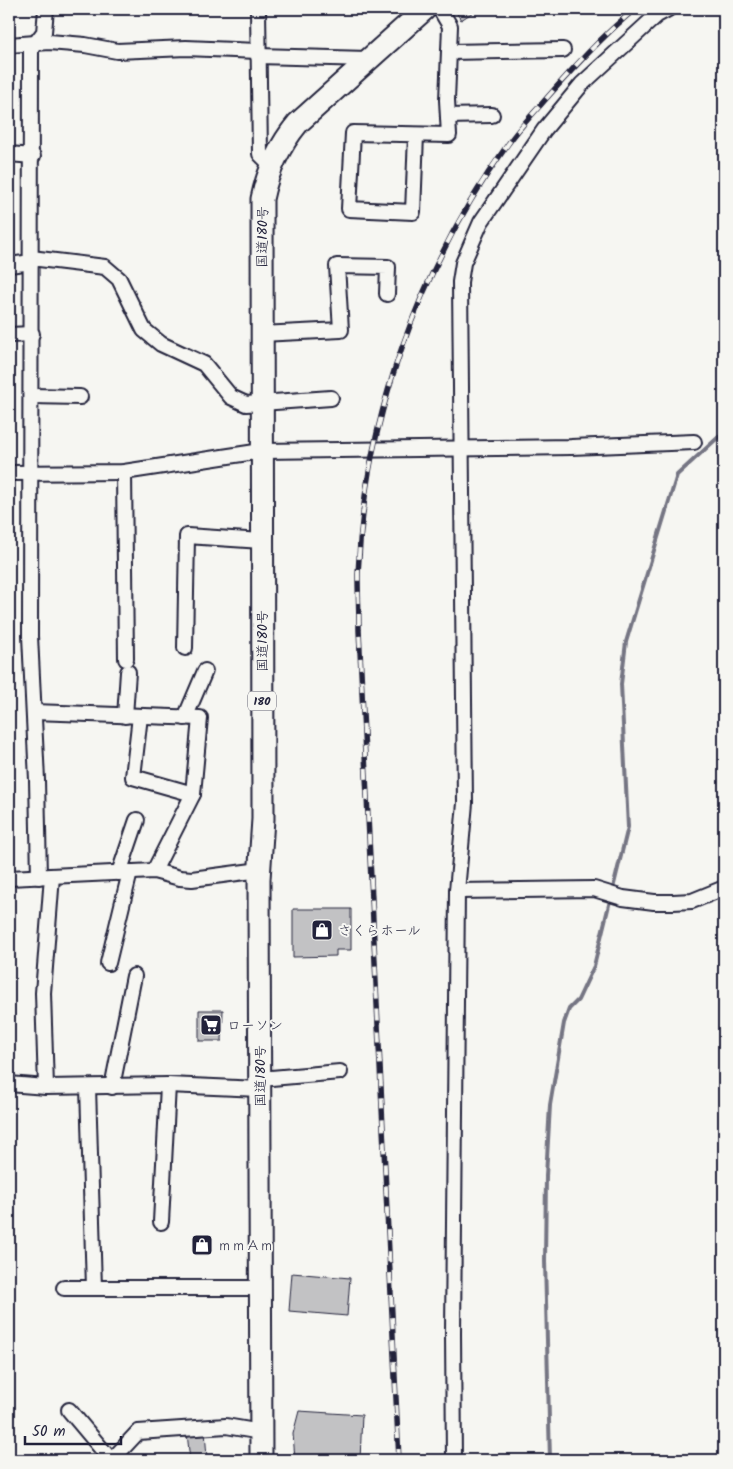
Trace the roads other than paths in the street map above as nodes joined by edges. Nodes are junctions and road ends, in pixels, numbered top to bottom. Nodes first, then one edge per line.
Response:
1 (46, 9) edge
2 (258, 9) edge
3 (425, 9) edge
4 (440, 9) edge
5 (668, 9) edge
6 (38, 42) junction
7 (9, 46) edge
8 (564, 50) dead end
9 (449, 52) junction
10 (258, 54) junction
11 (368, 59) junction
12 (492, 115) dead end
13 (448, 116) junction
14 (416, 134) junction
15 (9, 154) edge
16 (33, 156) junction
17 (271, 165) junction
18 (31, 260) junction
19 (9, 264) edge
20 (387, 294) dead end
21 (32, 334) junction
22 (261, 334) junction
23 (9, 335) edge
24 (32, 396) junction
25 (80, 397) dead end
26 (331, 398) dead end
27 (262, 403) junction
28 (694, 442) dead end
29 (461, 448) junction
30 (262, 451) junction
31 (124, 472) junction
32 (9, 473) edge
33 (31, 474) junction
34 (262, 541) junction
35 (186, 648) dead end
36 (205, 671) dead end
37 (34, 712) junction
38 (125, 716) junction
39 (140, 716) junction
40 (185, 718) junction
41 (194, 794) junction
42 (137, 820) dead end
43 (260, 870) junction
44 (154, 871) junction
45 (125, 873) junction
46 (45, 876) junction
47 (9, 878) edge
48 (724, 888) edge
49 (457, 891) junction
50 (108, 963) dead end
51 (134, 976) dead end
52 (340, 1072) dead end
53 (9, 1084) edge
54 (260, 1084) junction
55 (168, 1085) junction
56 (46, 1087) junction
57 (88, 1087) junction
58 (112, 1087) junction
59 (161, 1222) dead end
60 (64, 1288) dead end
61 (94, 1288) junction
62 (260, 1288) junction
63 (69, 1410) dead end
64 (261, 1432) junction
65 (112, 1460) edge
66 (261, 1460) edge
67 (454, 1460) edge

1 - 6 street
2 - 10 street
3 - 11 highway, 国道180号 / 180
4 - 9 street
5 - 29 street
6 - 7 street
6 - 10 street
6 - 16 street
8 - 9 street
9 - 13 street
10 - 11 street
10 - 17 street
11 - 17 highway, 国道180号 / 180
12 - 13 street
13 - 14 street
14 - 14 street
15 - 16 street
16 - 18 street
17 - 22 highway, 国道180号 / 180
18 - 19 street
18 - 21 street
18 - 27 street
20 - 22 street
21 - 23 street
21 - 24 street
22 - 27 highway, 国道180号 / 180
24 - 25 street
24 - 33 street
26 - 27 street
27 - 30 highway, 国道180号 / 180
28 - 29 street
29 - 30 street
29 - 49 street
30 - 31 street
30 - 34 highway, 国道180号 / 180
31 - 33 street
31 - 38 street
32 - 33 street
33 - 37 street
34 - 35 street
34 - 43 highway, 国道180号 / 180
36 - 40 street
37 - 38 street
37 - 46 street
38 - 39 street
39 - 40 street
39 - 41 street
40 - 41 street
41 - 44 street
42 - 45 street
43 - 44 street
43 - 54 highway, 国道180号 / 180
44 - 45 street
45 - 46 street
45 - 50 street
46 - 47 street
46 - 56 street
48 - 49 street
49 - 67 street
51 - 58 street
52 - 54 street
53 - 56 street
54 - 55 street
54 - 62 highway, 国道180号 / 180
55 - 58 street
55 - 59 street
56 - 57 street
57 - 58 street
57 - 61 street
60 - 61 street
61 - 62 street
62 - 64 highway, 国道180号 / 180
63 - 65 street
64 - 65 street
64 - 66 highway, 国道180号 / 180

